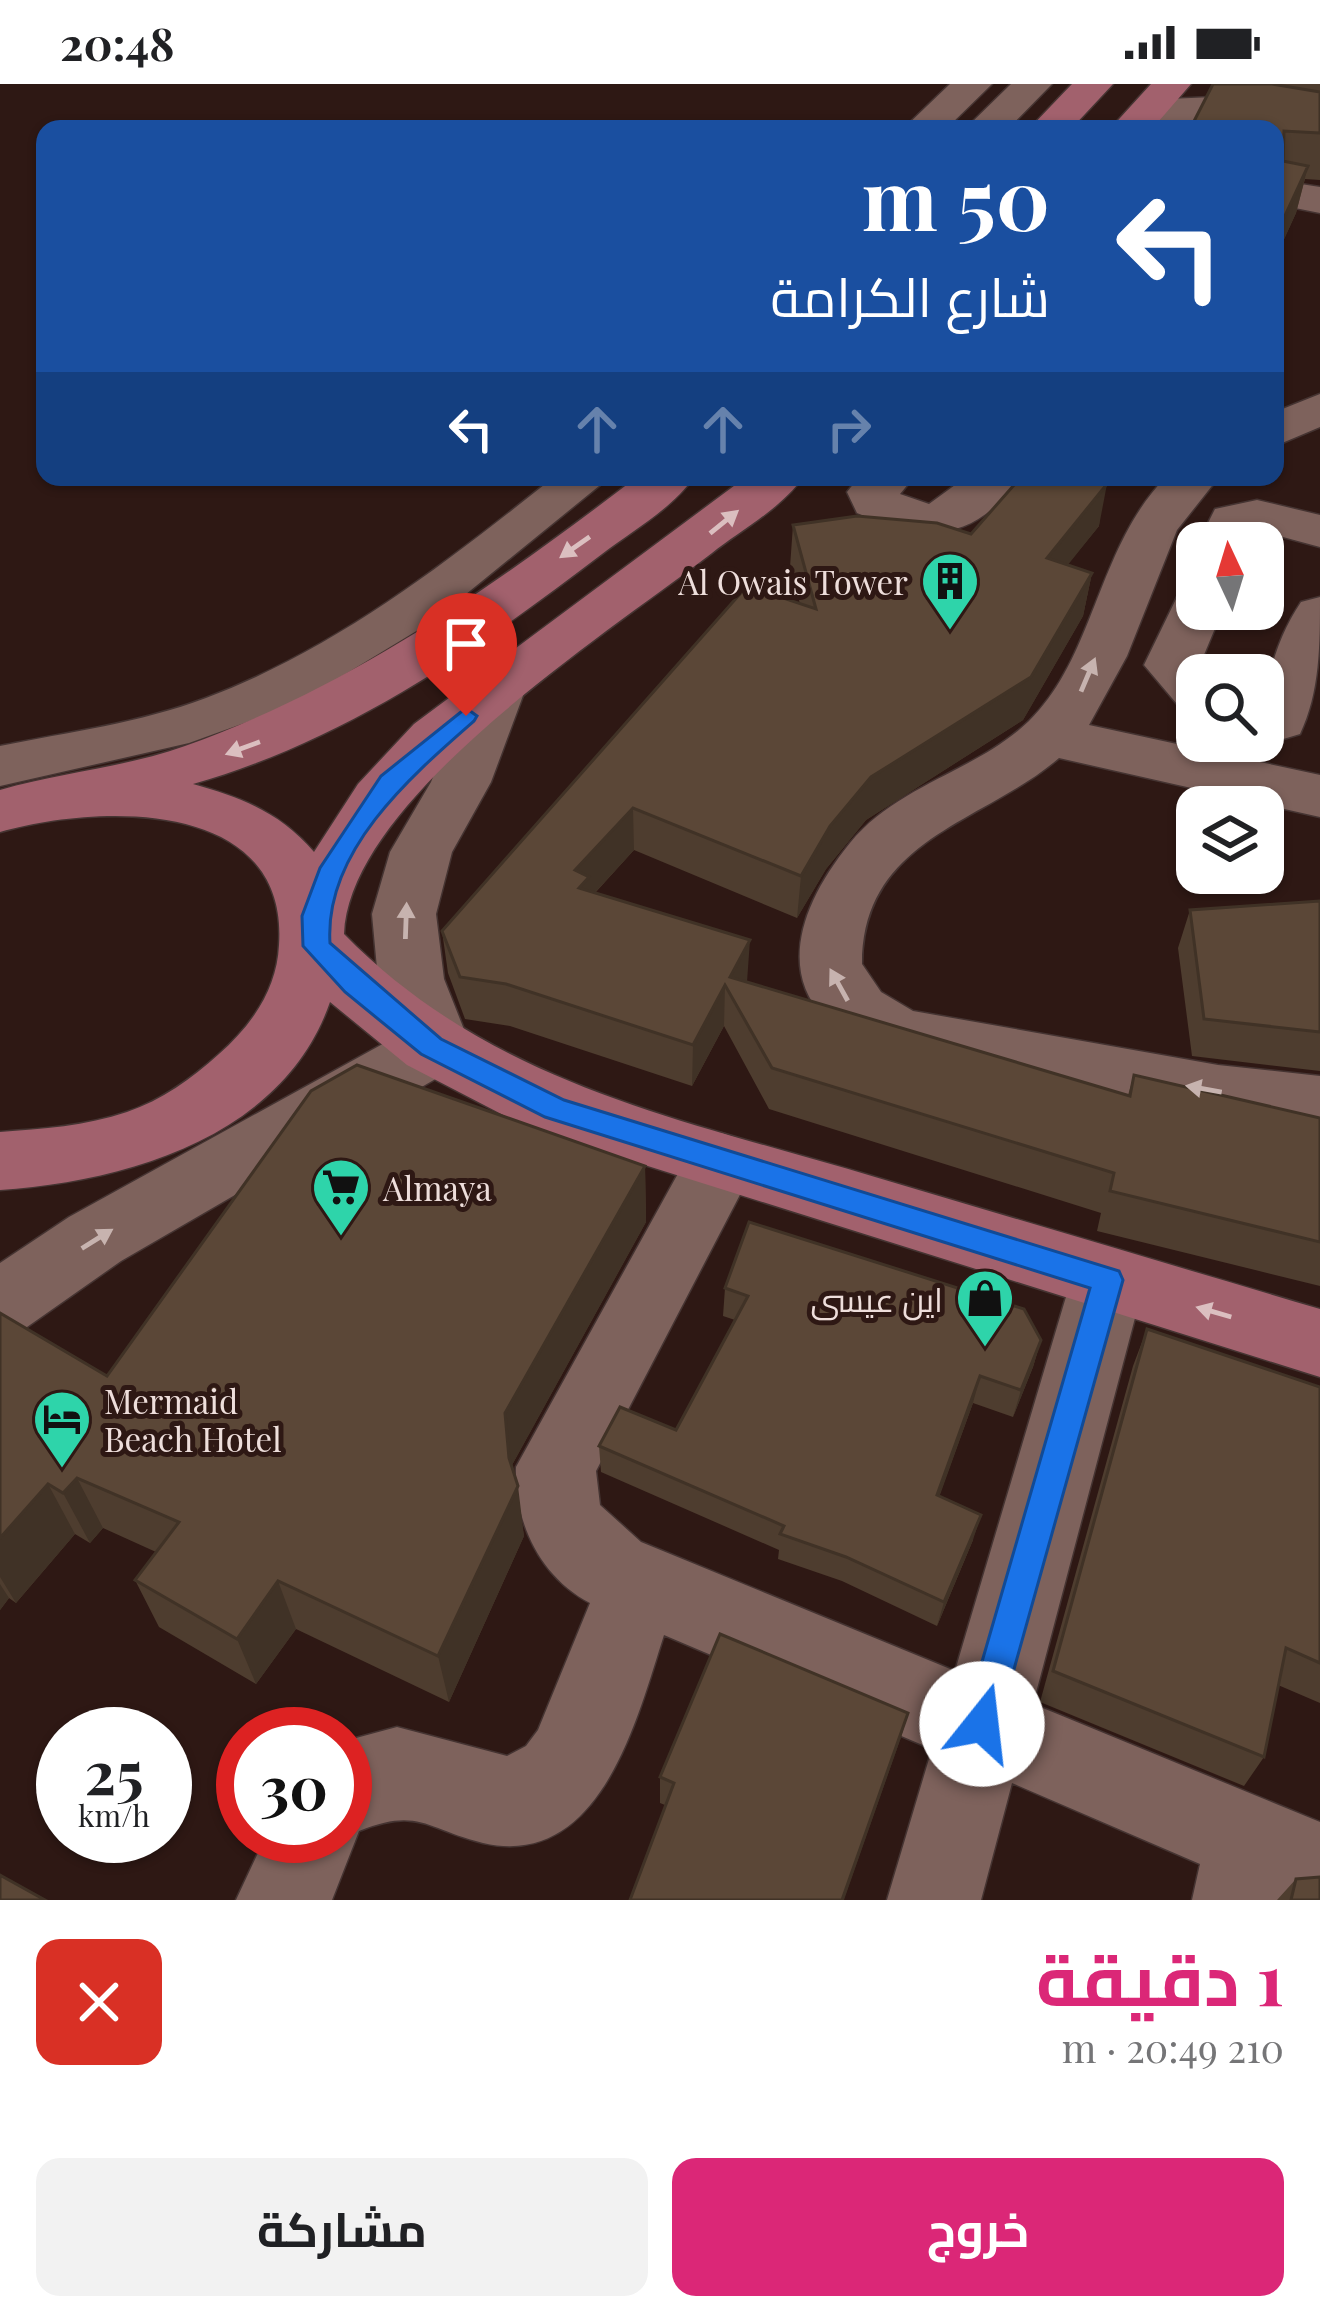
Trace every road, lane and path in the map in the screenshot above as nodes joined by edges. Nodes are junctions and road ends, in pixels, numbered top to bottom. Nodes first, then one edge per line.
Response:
1 (973, 84) edge
2 (1033, 84) edge
3 (1094, 84) edge
4 (1208, 84) edge
5 (1150, 108) edge
6 (1258, 111) junction
7 (933, 120) edge
8 (995, 120) edge
9 (1058, 120) edge
10 (1320, 124) edge
11 (1284, 194) edge
12 (1320, 200) edge
13 (1320, 408) edge
14 (1284, 426) edge
15 (573, 486) edge
16 (655, 486) edge
17 (766, 486) edge
18 (879, 486) edge
19 (986, 486) edge
20 (1186, 486) edge
21 (1232, 522) edge
22 (1320, 531) edge
23 (1320, 614) edge
24 (496, 693) junction
25 (1288, 723) edge
26 (1048, 736) junction
27 (0, 766) edge
28 (80, 793) junction
29 (1320, 796) edge
30 (0, 811) edge
31 (316, 931) junction
32 (431, 1046) junction
33 (1320, 1104) edge
34 (33, 1159) edge
35 (721, 1162) junction
36 (0, 1195) edge
37 (1108, 1280) junction
38 (0, 1304) edge
39 (1320, 1343) edge
40 (640, 1582) junction
41 (982, 1724) junction
42 (372, 1775) edge
43 (302, 1863) edge
44 (1271, 1869) edge
45 (283, 1900) edge
46 (934, 1900) edge

1 - 7 street
2 - 8 street
3 - 9 main road
4 - 6 street
5 - 6 street
6 - 10 street
11 - 12 street
13 - 14 street
15 - 27 street
16 -> 28 main road
24 -> 17 main road
18 - 19 street
26 -> 20 street
21 - 22 street
23 - 25 street
24 - 31 main road
32 -> 24 street
26 - 29 street
33 -> 26 street
28 - 30 main road
28 - 31 main road
31 - 32 main road
31 - 34 main road
32 - 35 main road
38 -> 32 street
34 - 36 main road
35 - 37 main road
35 - 40 street
39 -> 37 main road
37 - 41 street
40 - 41 street
40 - 42 street
41 - 44 street
41 - 46 street
43 - 45 street

